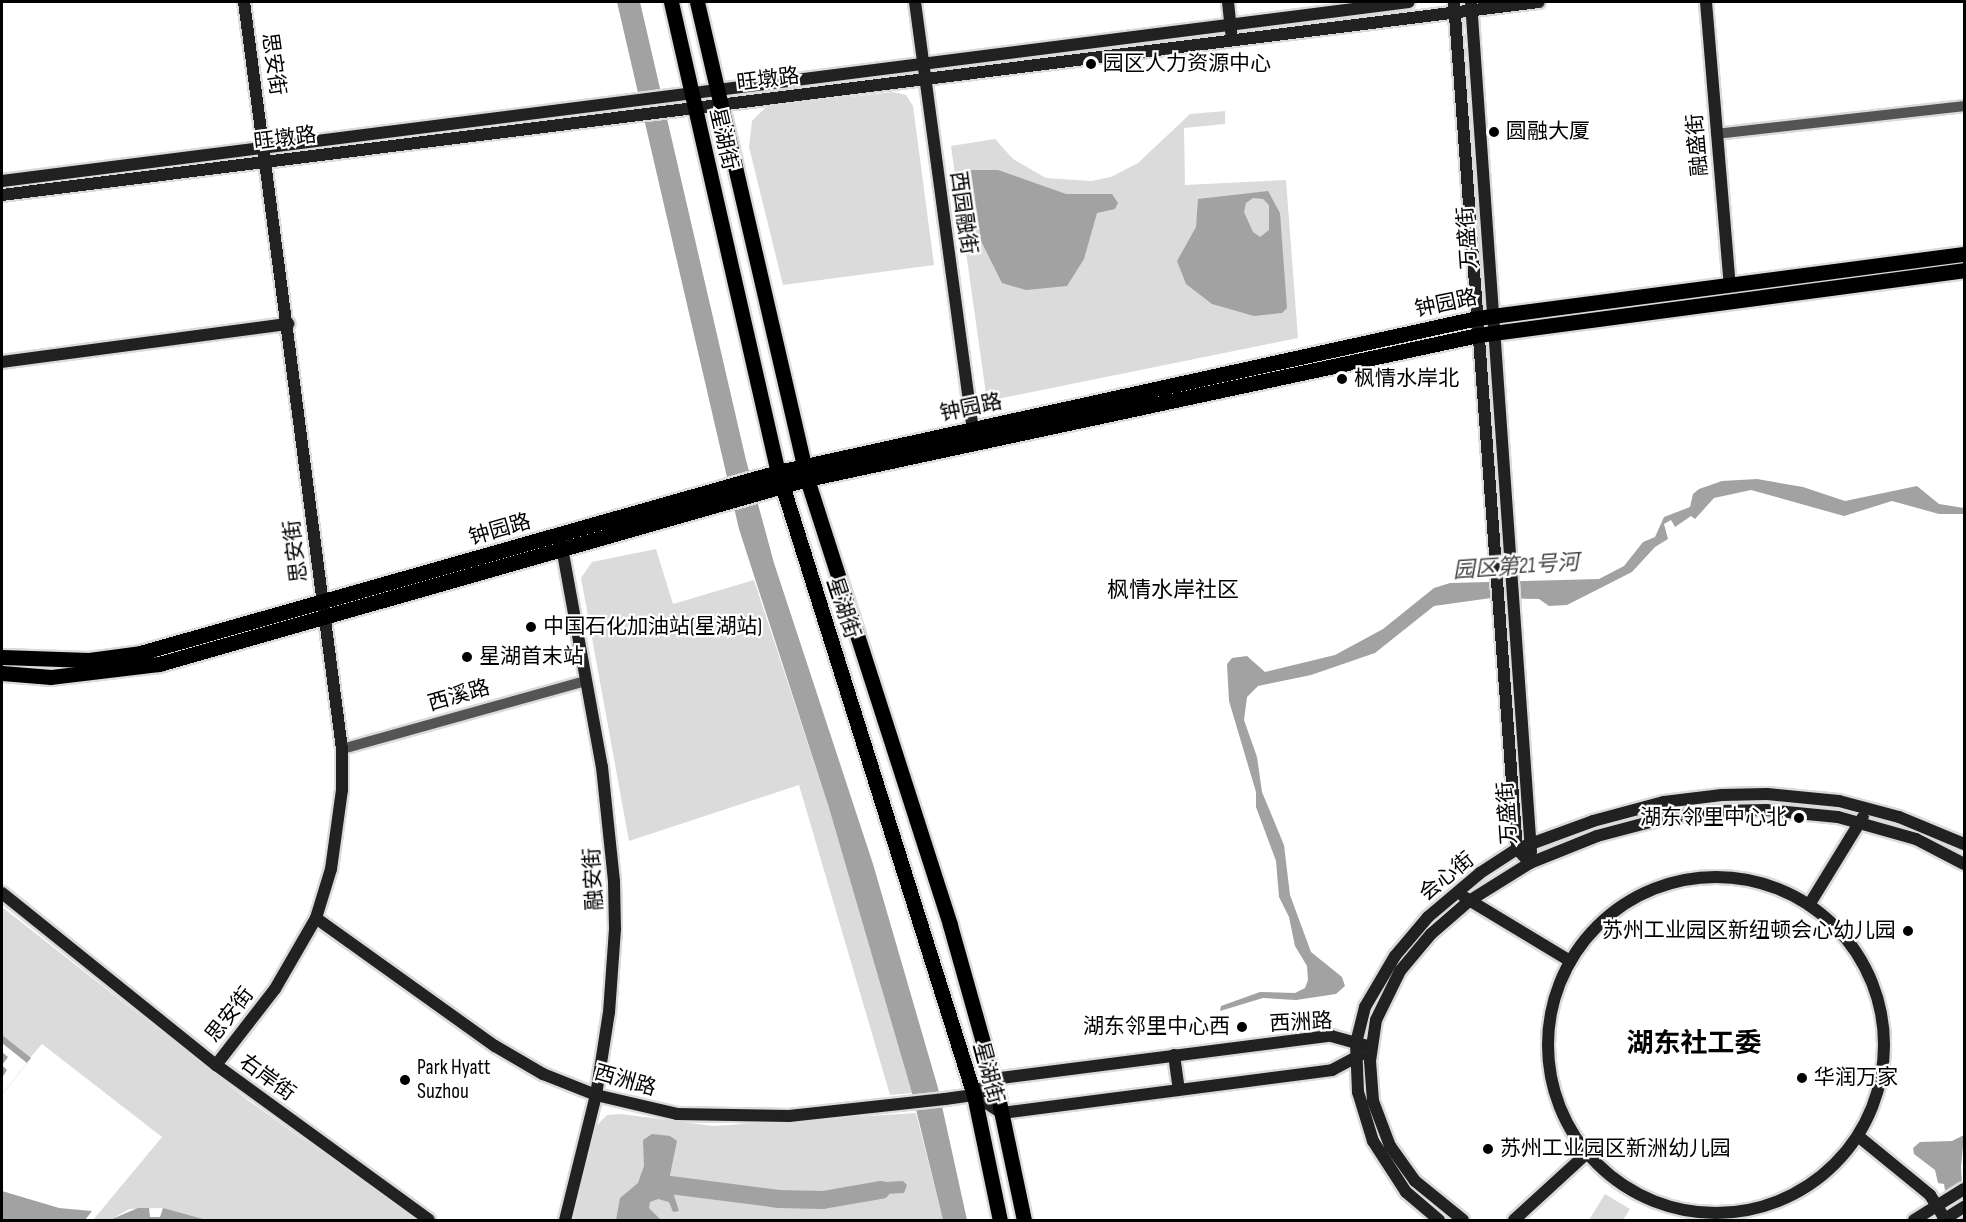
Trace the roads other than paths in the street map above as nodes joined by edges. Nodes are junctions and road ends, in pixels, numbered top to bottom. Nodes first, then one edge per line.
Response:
1 (244, 2) edge
2 (671, 2) edge
3 (697, 2) edge
4 (915, 2) edge
5 (1228, 2) edge
6 (1409, 2) edge
7 (1539, 2) edge
8 (1706, 2) edge
9 (1471, 6) edge
10 (1455, 7) edge
11 (1230, 25) junction
12 (1232, 39) junction
13 (923, 65) junction
14 (925, 80) junction
15 (718, 99) junction
16 (692, 102) junction
17 (1965, 106) edge
18 (1716, 134) junction
19 (264, 147) junction
20 (266, 161) junction
21 (2, 181) edge
22 (2, 195) edge
23 (1965, 254) edge
24 (1965, 270) edge
25 (1730, 285) junction
26 (1494, 316) junction
27 (1477, 318) junction
28 (288, 324) junction
29 (1495, 332) junction
30 (1478, 334) junction
31 (2, 362) edge
32 (973, 429) junction
33 (806, 473) junction
34 (780, 479) junction
35 (758, 485) junction
36 (560, 535) junction
37 (563, 551) junction
38 (322, 603) junction
39 (325, 619) junction
40 (2, 657) edge
41 (2, 674) edge
42 (585, 681) junction
43 (342, 748) junction
44 (1866, 807) junction
45 (1862, 822) junction
46 (1531, 844) junction
47 (1965, 844) edge
48 (1517, 849) junction
49 (1530, 863) junction
50 (1965, 864) edge
51 (1457, 891) junction
52 (2, 893) edge
53 (1468, 901) junction
54 (1809, 905) junction
55 (316, 918) junction
56 (1570, 962) junction
57 (1356, 1043) junction
58 (1371, 1047) junction
59 (1174, 1055) junction
60 (1355, 1058) junction
61 (216, 1065) junction
62 (993, 1079) junction
63 (1179, 1090) junction
64 (596, 1095) junction
65 (974, 1095) junction
66 (1002, 1113) junction
67 (1858, 1136) junction
68 (1587, 1153) junction
69 (1965, 1189) edge
70 (1942, 1204) junction
71 (1965, 1207) edge
72 (1946, 1219) edge
73 (429, 1221) edge
74 (565, 1221) edge
75 (999, 1221) edge
76 (1024, 1221) edge
77 (1439, 1221) edge
78 (1463, 1221) edge
79 (1514, 1221) edge
80 (1914, 1221) edge

1 - 19 main road, 思安街
2 - 16 main road, 星湖街
3 - 15 main road, 星湖街
4 - 13 main road, 西园融街
5 - 11 main road
6 - 11 main road, 旺墩路
7 - 9 main road, 旺墩路
8 - 18 main road, 融盛街
9 - 10 main road, 旺墩路
9 - 26 main road, 万盛街
10 - 12 main road, 旺墩路
10 - 27 main road, 万盛街
11 - 12 main road
11 - 13 main road, 旺墩路
12 - 14 main road, 旺墩路
13 - 14 main road, 西园融街
13 - 15 main road, 旺墩路
14 - 15 main road, 旺墩路
14 - 32 main road, 西园融街
15 - 16 main road, 旺墩路
15 - 33 main road, 星湖街
16 - 19 main road, 旺墩路
16 - 20 main road, 旺墩路
16 - 34 main road, 星湖街
17 - 18 street
18 - 25 main road, 融盛街
19 - 20 main road, 思安街
19 - 21 main road, 旺墩路
20 - 22 main road, 旺墩路
20 - 28 main road, 思安街
23 - 25 main road, 钟园路
24 - 29 main road, 钟园路
25 - 26 main road, 钟园路
26 - 27 main road, 钟园路
26 - 29 main road, 万盛街
27 - 30 main road, 万盛街
27 - 32 main road, 钟园路
28 - 31 main road
28 - 38 main road, 思安街
29 - 30 main road, 钟园路
29 - 46 main road, 万盛街
30 - 33 main road, 钟园路
30 - 48 main road, 万盛街
32 - 33 main road, 钟园路
33 - 34 main road, 钟园路
33 - 62 main road, 星湖街
34 - 35 main road, 钟园路
34 - 65 main road, 星湖街
35 - 36 main road, 钟园路
35 - 37 main road, 钟园路
36 - 37 main road, 融安街
36 - 38 main road, 钟园路
37 - 39 main road, 钟园路
37 - 42 main road, 融安街
38 - 39 main road, 思安街
38 - 40 main road, 钟园路
39 - 41 main road, 钟园路
39 - 43 main road, 思安街
42 - 43 street, 西溪路
42 - 64 main road, 融安街
43 - 55 main road, 思安街
44 - 45 main road
44 - 46 main road, 会心街
44 - 47 main road, 会心街
45 - 49 main road, 会心街
45 - 50 main road, 会心街
45 - 54 main road
46 - 48 main road, 会心街
46 - 49 main road, 万盛街
48 - 49 main road, 万盛街
48 - 51 main road, 会心街
49 - 53 main road, 会心街
51 - 53 main road
51 - 57 main road, 会心街
52 - 61 main road, 右岸街
53 - 56 main road
53 - 58 main road, 会心街
54 - 56 main road
54 - 67 main road
55 - 61 main road, 思安街
55 - 64 main road, 西洲路
56 - 68 main road
57 - 58 main road, 西洲路
57 - 59 main road, 西洲路
57 - 60 main road, 会心街
58 - 60 main road
58 - 78 main road, 会心街
59 - 62 main road, 西洲路
59 - 63 main road
60 - 63 main road
60 - 77 main road, 会心街
61 - 73 main road, 右岸街
62 - 65 main road
62 - 66 main road, 星湖街
63 - 66 main road
64 - 65 main road, 西洲路
64 - 74 main road, 融安街
65 - 66 main road
65 - 75 main road, 星湖街
66 - 76 main road, 星湖街
67 - 68 main road
67 - 70 main road
68 - 79 main road
69 - 70 main road
70 - 72 main road
70 - 80 main road
71 - 72 main road

